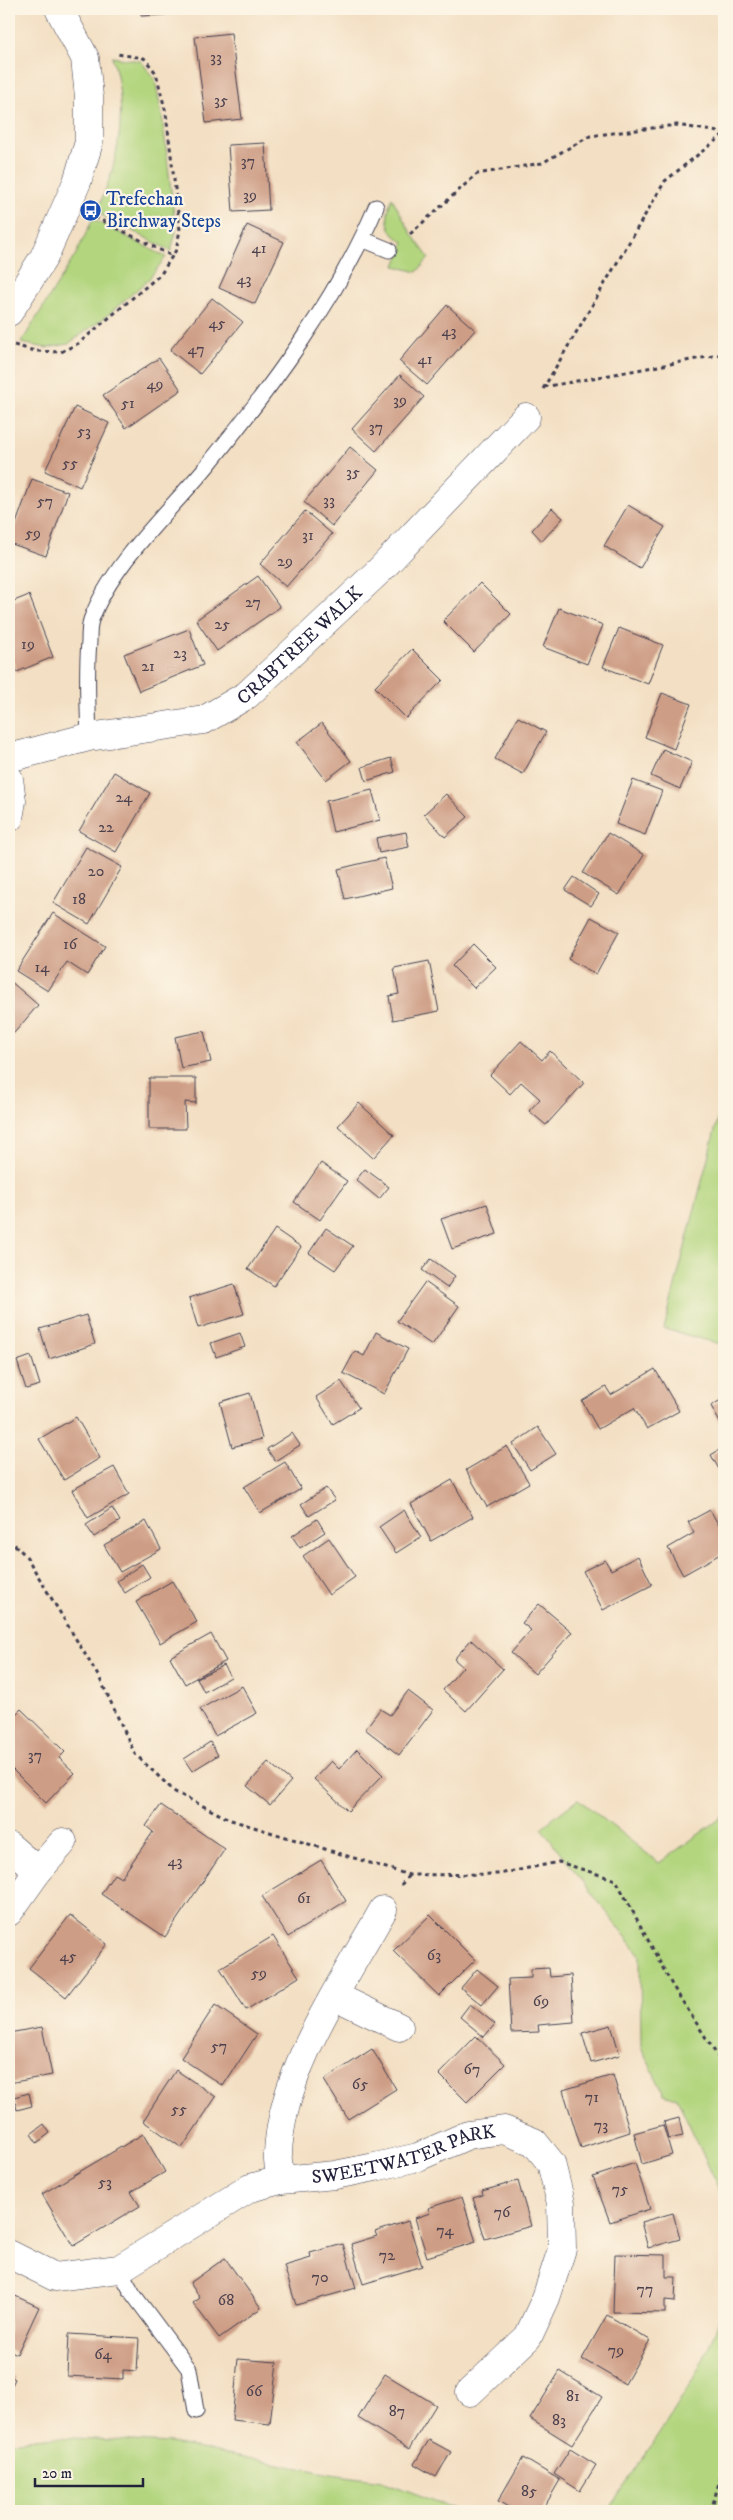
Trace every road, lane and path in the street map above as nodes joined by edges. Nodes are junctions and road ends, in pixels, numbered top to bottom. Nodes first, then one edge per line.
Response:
1 (59, 9) edge
2 (85, 58) junction
3 (724, 133) edge
4 (68, 203) junction
5 (376, 208) dead end
6 (362, 239) junction
7 (389, 250) joint
8 (172, 256) junction
9 (9, 312) edge
10 (9, 342) edge
11 (724, 354) edge
12 (544, 387) junction
13 (526, 417) joint
14 (89, 737) junction
15 (9, 758) edge
16 (9, 779) edge
17 (9, 818) edge
18 (9, 1539) edge
19 (63, 1842) dead end
20 (9, 1846) edge
21 (38, 1871) junction
22 (383, 1910) dead end
23 (9, 1912) edge
24 (335, 1996) junction
25 (399, 2027) dead end
26 (724, 2066) edge
27 (281, 2180) junction
28 (9, 2254) edge
29 (119, 2269) junction
30 (470, 2392) dead end
31 (196, 2411) dead end
32 (724, 2465) edge
33 (711, 2511) edge

1 - 2 street
2 - 4 street
2 - 8 path
3 - 7 path
3 - 12 path
4 - 8 path
4 - 9 street
5 - 6 lane
6 - 7 lane
6 - 14 lane
8 - 10 path
11 - 12 path
12 - 13 path
13 - 14 street, CRABTREE WALK
14 - 15 street, CRABTREE WALK
16 - 17 street
18 - 26 path
19 - 21 street
20 - 21 street
21 - 23 street
22 - 24 street
24 - 25 street
24 - 27 street
27 - 29 street, SWEETWATER PARK
27 - 30 street, SWEETWATER PARK
28 - 29 street, SWEETWATER PARK
29 - 31 lane
32 - 33 path

